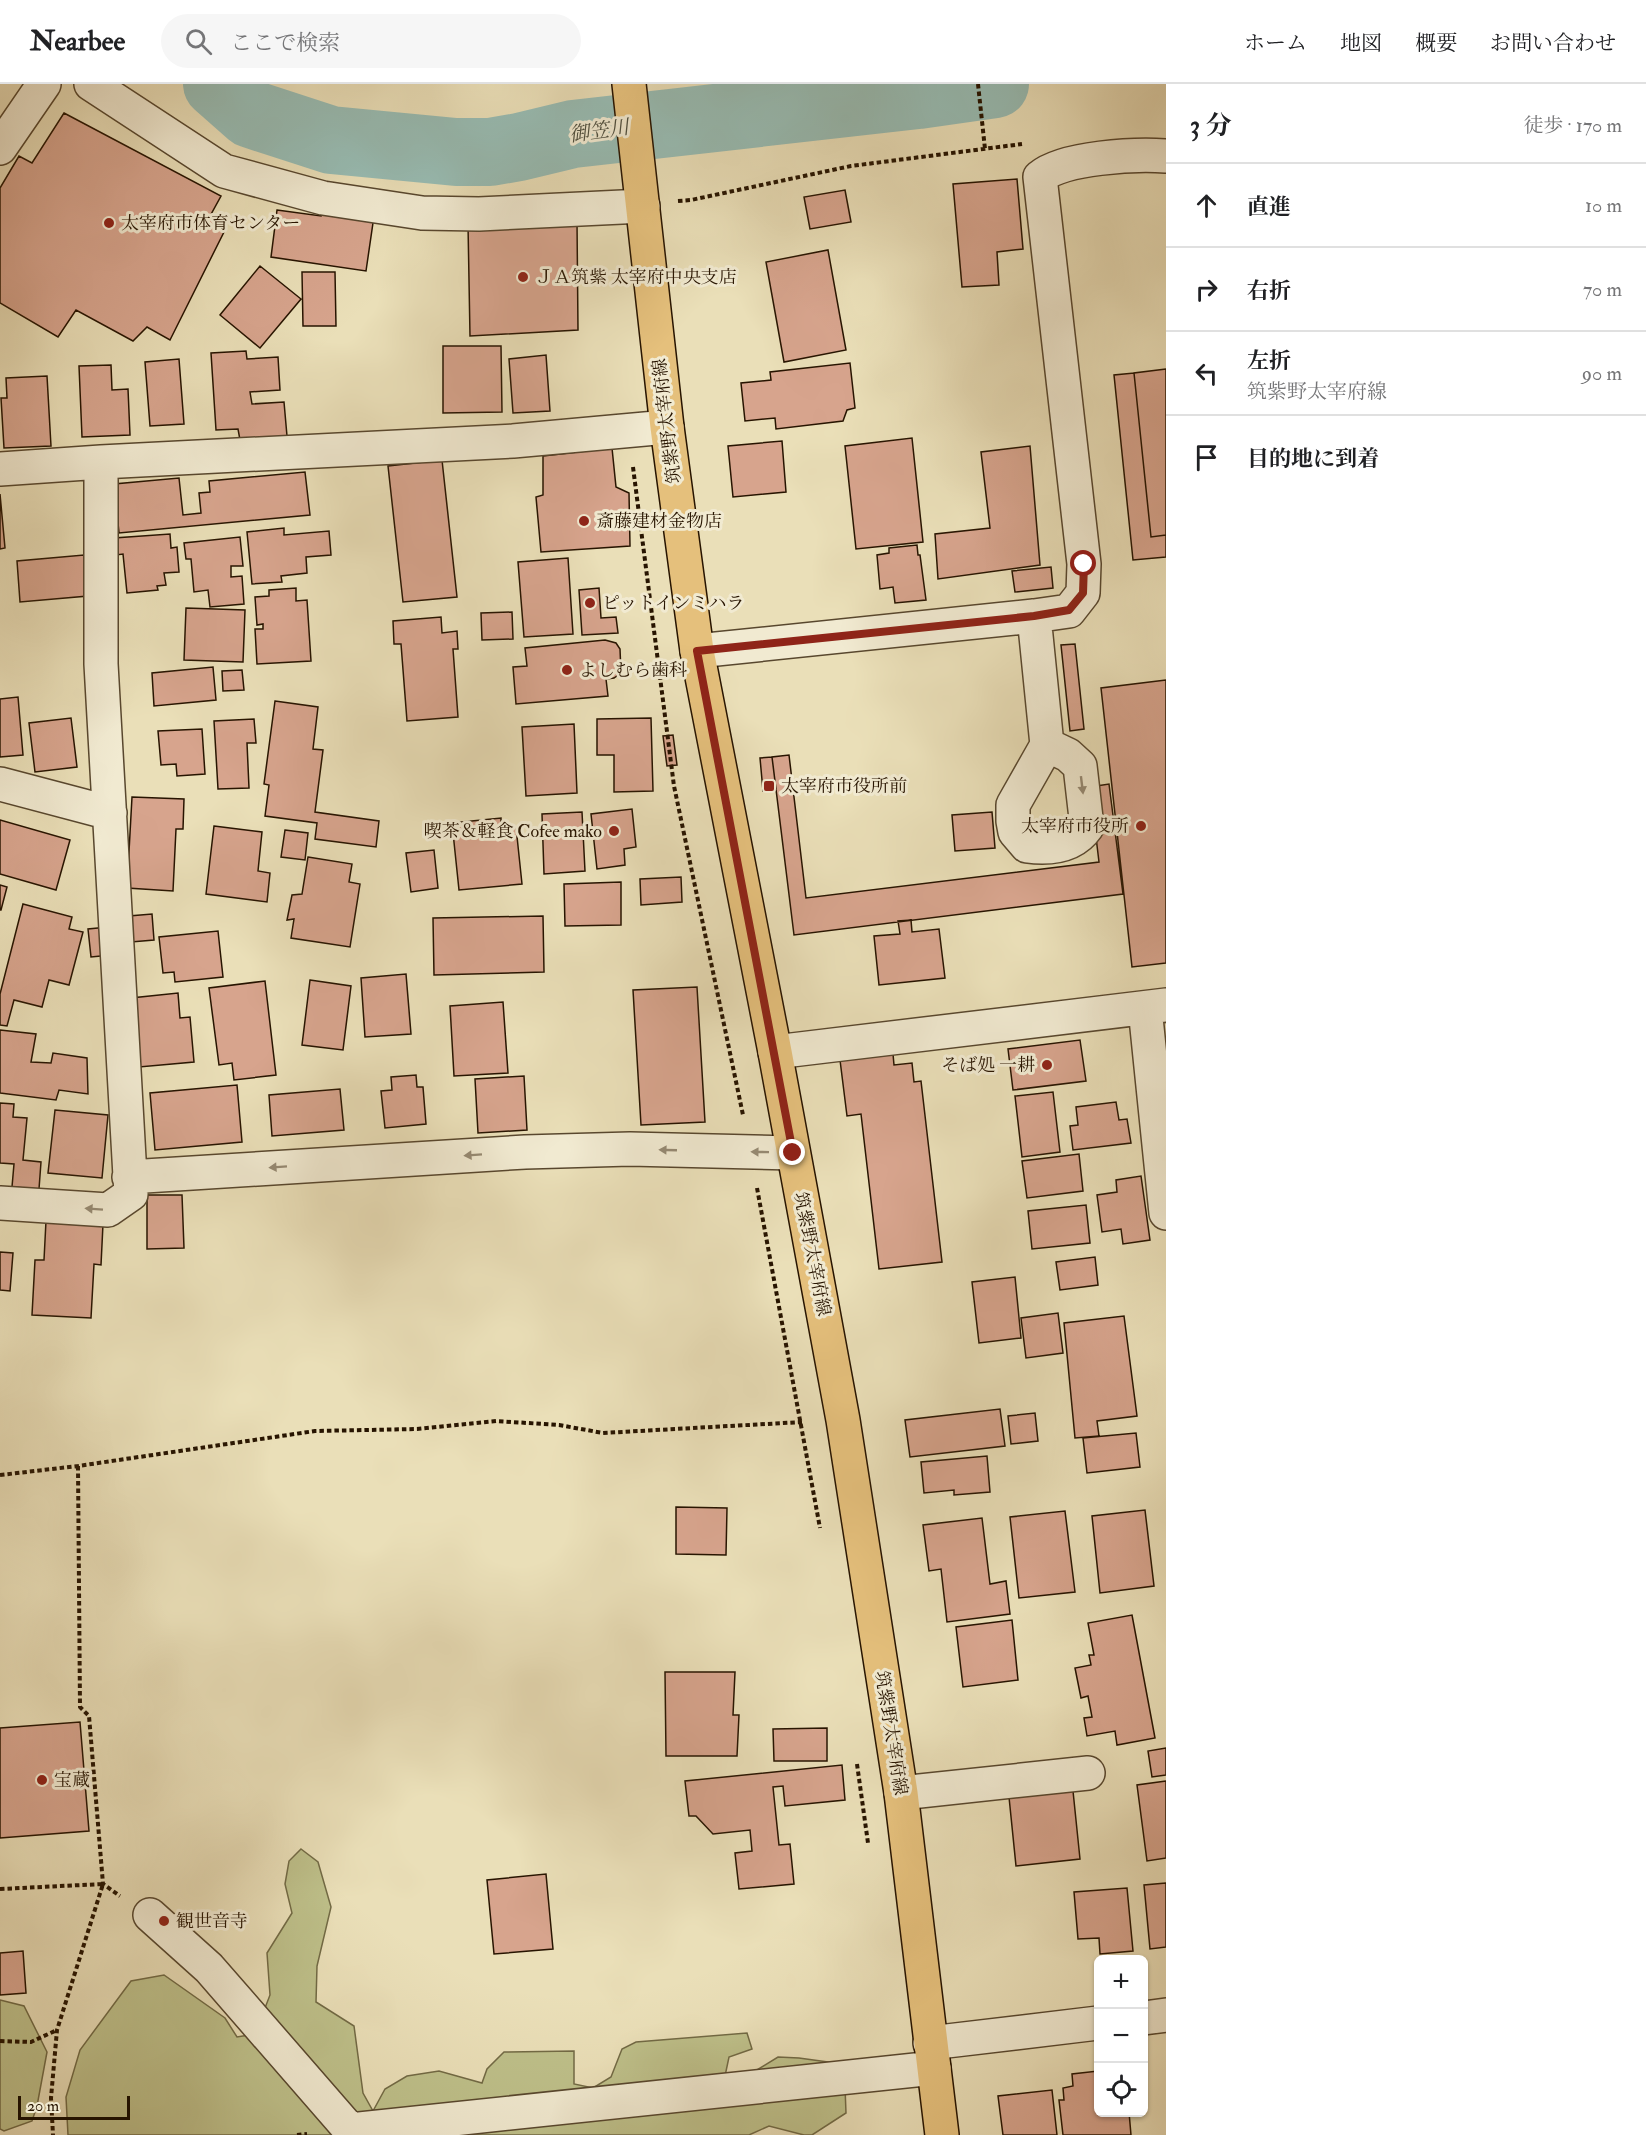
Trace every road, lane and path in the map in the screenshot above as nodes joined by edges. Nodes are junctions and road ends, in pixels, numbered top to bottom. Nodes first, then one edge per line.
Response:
1 (44, 84) edge
2 (91, 84) edge
3 (629, 84) edge
4 (978, 84) edge
5 (0, 148) edge
6 (1166, 156) edge
7 (653, 201) junction
8 (667, 427) junction
9 (630, 431) junction
10 (101, 462) junction
11 (0, 469) edge
12 (1034, 616) junction
13 (697, 651) junction
14 (1047, 745) dead end
15 (0, 784) edge
16 (110, 813) junction
17 (1155, 1007) edge
18 (775, 1052) junction
19 (738, 1152) junction
20 (793, 1153) junction
21 (129, 1177) junction
22 (0, 1203) edge
23 (1166, 1213) edge
24 (843, 1420) junction
25 (800, 1422) junction
26 (78, 1466) junction
27 (0, 1475) edge
28 (821, 1534) dead end
29 (855, 1753) dead end
30 (1088, 1773) dead end
31 (901, 1793) junction
32 (868, 1848) dead end
33 (103, 1884) junction
34 (0, 1889) edge
35 (150, 1915) dead end
36 (1166, 2015) edge
37 (1148, 2017) edge
38 (1094, 2024) edge
39 (57, 2030) junction
40 (0, 2042) edge
41 (932, 2055) junction
42 (53, 2135) edge
43 (942, 2135) edge

1 - 5 street
2 - 7 street
3 - 7 main road, 筑紫野太宰府線
4 - 7 path
6 - 12 street
7 - 8 main road, 筑紫野太宰府線
8 - 9 street
8 - 13 main road, 筑紫野太宰府線
9 - 10 street
9 - 19 path
10 - 11 street
10 - 16 street
12 - 13 street
12 - 14 street
13 - 18 main road, 筑紫野太宰府線
15 - 16 street
16 - 21 street
17 - 18 street
17 - 23 street
18 - 20 main road, 筑紫野太宰府線
20 -> 19 street
19 -> 21 street
19 - 25 path
20 - 24 main road, 筑紫野太宰府線
21 -> 22 street
24 - 25 path
24 - 31 main road, 筑紫野太宰府線
25 - 26 path
25 - 28 path
26 - 27 path
26 - 33 path
29 - 32 path
30 - 31 street
31 - 41 main road, 筑紫野太宰府線
33 - 34 path
33 - 39 path
35 - 41 street
36 - 37 street
38 - 41 street
39 - 40 path
39 - 42 path
41 - 43 main road, 筑紫野太宰府線

